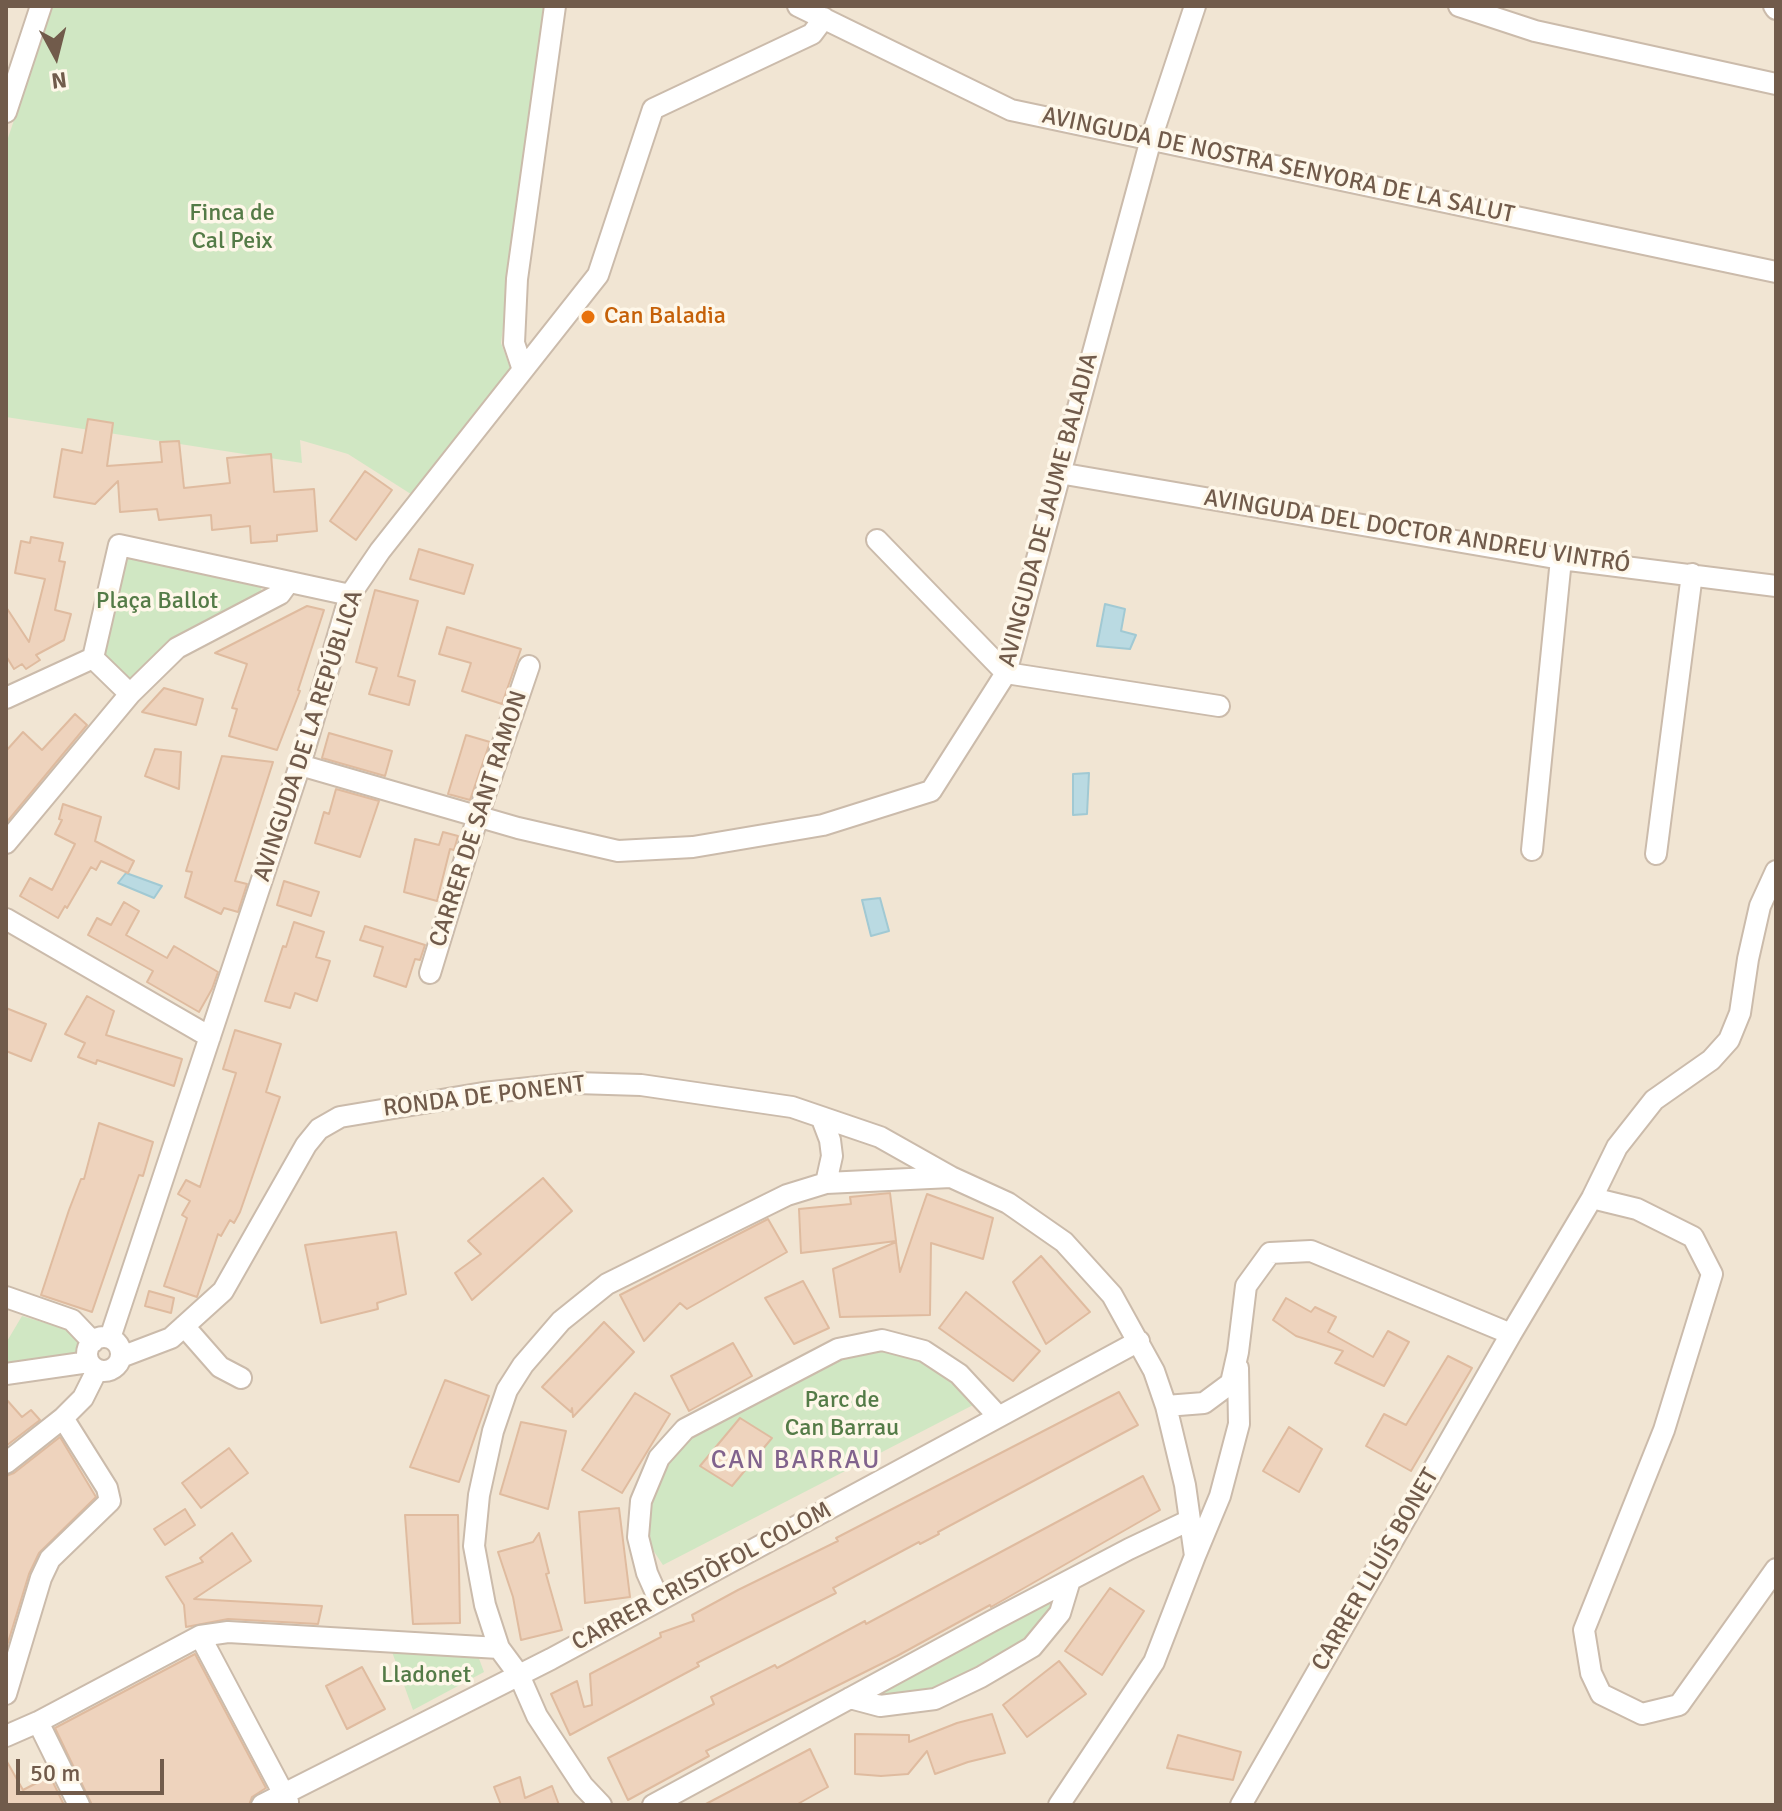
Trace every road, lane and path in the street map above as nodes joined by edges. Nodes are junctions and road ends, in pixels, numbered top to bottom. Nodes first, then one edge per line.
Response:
1 (41, 6) edge
2 (555, 6) edge
3 (798, 6) edge
4 (1195, 6) edge
5 (1463, 7) edge
6 (824, 12) edge
7 (1776, 84) edge
8 (6, 112) edge
9 (1151, 139) junction
10 (1776, 272) edge
11 (523, 370) junction
12 (1059, 473) junction
13 (877, 540) dead end
14 (1561, 559) junction
15 (1692, 574) junction
16 (288, 583) junction
17 (1776, 586) edge
18 (350, 595) junction
19 (93, 658) junction
20 (529, 666) dead end
21 (1006, 673) junction
22 (130, 694) junction
23 (6, 698) edge
24 (1219, 706) dead end
25 (300, 765) junction
26 (478, 816) junction
27 (6, 843) edge
28 (1532, 850) dead end
29 (1656, 854) dead end
30 (1776, 871) edge
31 (6, 919) edge
32 (430, 973) dead end
33 (210, 1037) junction
34 (822, 1119) junction
35 (951, 1177) junction
36 (826, 1183) junction
37 (1592, 1198) junction
38 (6, 1297) edge
39 (184, 1326) junction
40 (1511, 1334) junction
41 (1139, 1341) junction
42 (1238, 1352) junction
43 (97, 1353) junction
44 (6, 1374) edge
45 (241, 1378) dead end
46 (1166, 1406) junction
47 (998, 1416) junction
48 (63, 1418) junction
49 (6, 1463) edge
50 (1190, 1520) junction
51 (1195, 1556) junction
52 (1776, 1569) edge
53 (1070, 1580) junction
54 (659, 1600) junction
55 (200, 1636) junction
56 (499, 1648) junction
57 (519, 1675) junction
58 (6, 1694) edge
59 (850, 1698) junction
60 (38, 1722) junction
61 (6, 1736) edge
62 (287, 1799) edge
63 (79, 1805) edge
64 (262, 1805) edge
65 (601, 1805) edge
66 (653, 1805) edge
67 (1059, 1805) edge
68 (1241, 1805) edge

1 - 8 street
2 - 11 street
3 - 6 street, AVINGUDA DE NOSTRA SENYORA DE LA SALUT
4 - 9 street, AVINGUDA DE JAUME BALADIA
5 - 7 street
6 - 9 street, AVINGUDA DE NOSTRA SENYORA DE LA SALUT
6 - 11 street, AVINGUDA DE LA REPÚBLICA
9 - 10 street, AVINGUDA DE NOSTRA SENYORA DE LA SALUT
9 - 12 street, AVINGUDA DE JAUME BALADIA
11 - 18 street, AVINGUDA DE LA REPÚBLICA
12 - 14 street, AVINGUDA DEL DOCTOR ANDREU VINTRÓ
12 - 21 street, AVINGUDA DE JAUME BALADIA
13 - 21 street
14 - 15 street, AVINGUDA DEL DOCTOR ANDREU VINTRÓ
14 - 28 street
15 - 17 street, AVINGUDA DEL DOCTOR ANDREU VINTRÓ
15 - 29 street
16 - 18 street
16 - 19 street
16 - 22 street
18 - 25 street, AVINGUDA DE LA REPÚBLICA
19 - 22 street
19 - 23 street
20 - 26 street, CARRER DE SANT RAMON
21 - 24 street
21 - 26 street, AVINGUDA DE JAUME BALADIA
22 - 27 street
25 - 26 street, AVINGUDA DE JAUME BALADIA
25 - 33 street, AVINGUDA DE LA REPÚBLICA
26 - 32 street, CARRER DE SANT RAMON
30 - 37 street, CARRER LLUÍS BONET
31 - 33 street
33 - 43 street, AVINGUDA DE LA REPÚBLICA
34 - 35 street, RONDA DE PONENT
34 - 36 street
34 - 39 street, RONDA DE PONENT
35 - 36 street
35 - 41 street, RONDA DE PONENT
36 - 56 street
37 - 40 street, CARRER LLUÍS BONET
37 - 52 street
38 - 43 street
39 - 43 street, RONDA DE PONENT
39 - 45 street
40 - 42 street
40 - 68 street, CARRER LLUÍS BONET
41 - 46 street, RONDA DE PONENT
41 - 47 street, CARRER CRISTÒFOL COLOM
42 - 46 street
42 - 51 street
43 - 44 street
43 - 48 street, AVINGUDA DE LA REPÚBLICA
46 - 50 street, RONDA DE PONENT
47 - 54 street, CARRER CRISTÒFOL COLOM
47 - 54 street
48 - 49 street, AVINGUDA DE LA REPÚBLICA
48 - 58 street
50 - 51 street, RONDA DE PONENT
50 - 53 street
51 - 67 street, RONDA DE PONENT
53 - 59 street
53 - 59 street
54 - 57 street, CARRER CRISTÒFOL COLOM
55 - 56 street
55 - 60 street
55 - 62 street
56 - 57 street
57 - 62 street, CARRER CRISTÒFOL COLOM
57 - 65 street
59 - 66 street
60 - 61 street
60 - 63 street
62 - 64 street, CARRER CRISTÒFOL COLOM

